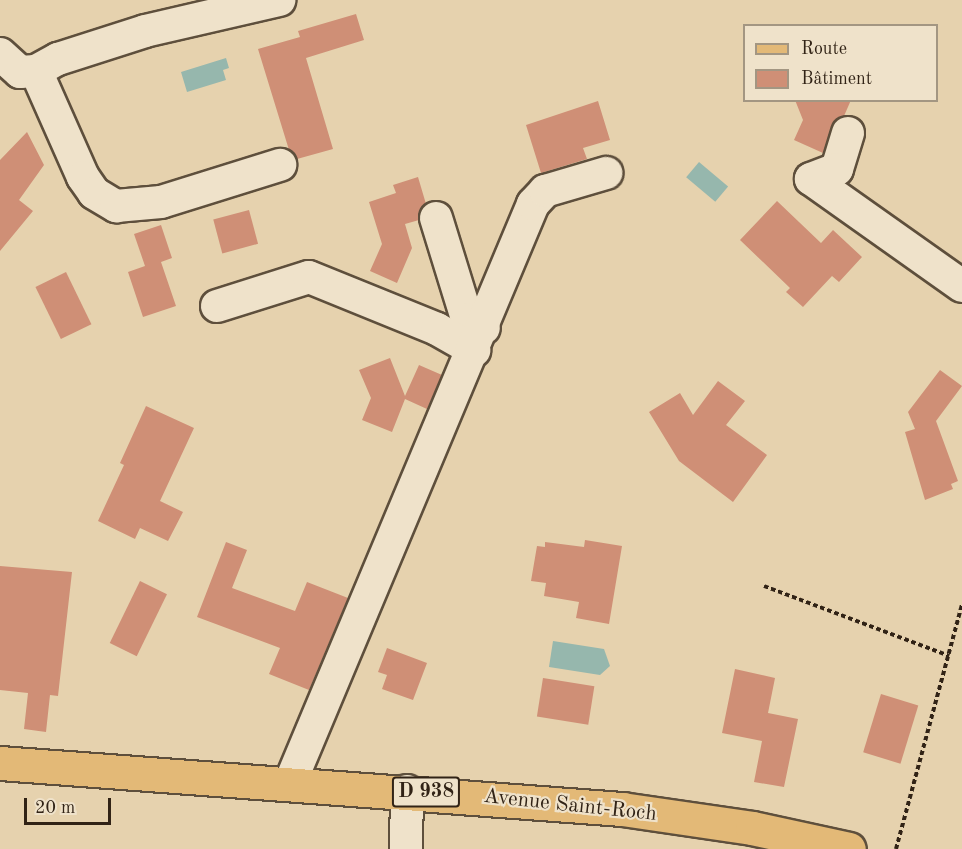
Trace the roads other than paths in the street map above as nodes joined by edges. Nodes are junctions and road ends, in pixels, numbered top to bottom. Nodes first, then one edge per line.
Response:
1 (279, 0) edge
2 (0, 54) edge
3 (36, 71) junction
4 (848, 132) dead end
5 (280, 165) dead end
6 (606, 173) dead end
7 (436, 218) dead end
8 (962, 286) edge
9 (217, 306) dead end
10 (479, 339) junction
11 (0, 763) edge
12 (291, 783) junction
13 (407, 791) junction
14 (406, 849) edge
15 (849, 849) edge

1 - 3 street
2 - 3 street
3 - 5 street
4 - 8 street
6 - 10 street
7 - 10 street
9 - 10 street
10 - 12 street
11 - 12 main road, Avenue Saint-Roch / D 938
12 - 13 main road, Avenue Saint-Roch / D 938
13 - 14 street
13 - 15 main road, Avenue Saint-Roch / D 938

